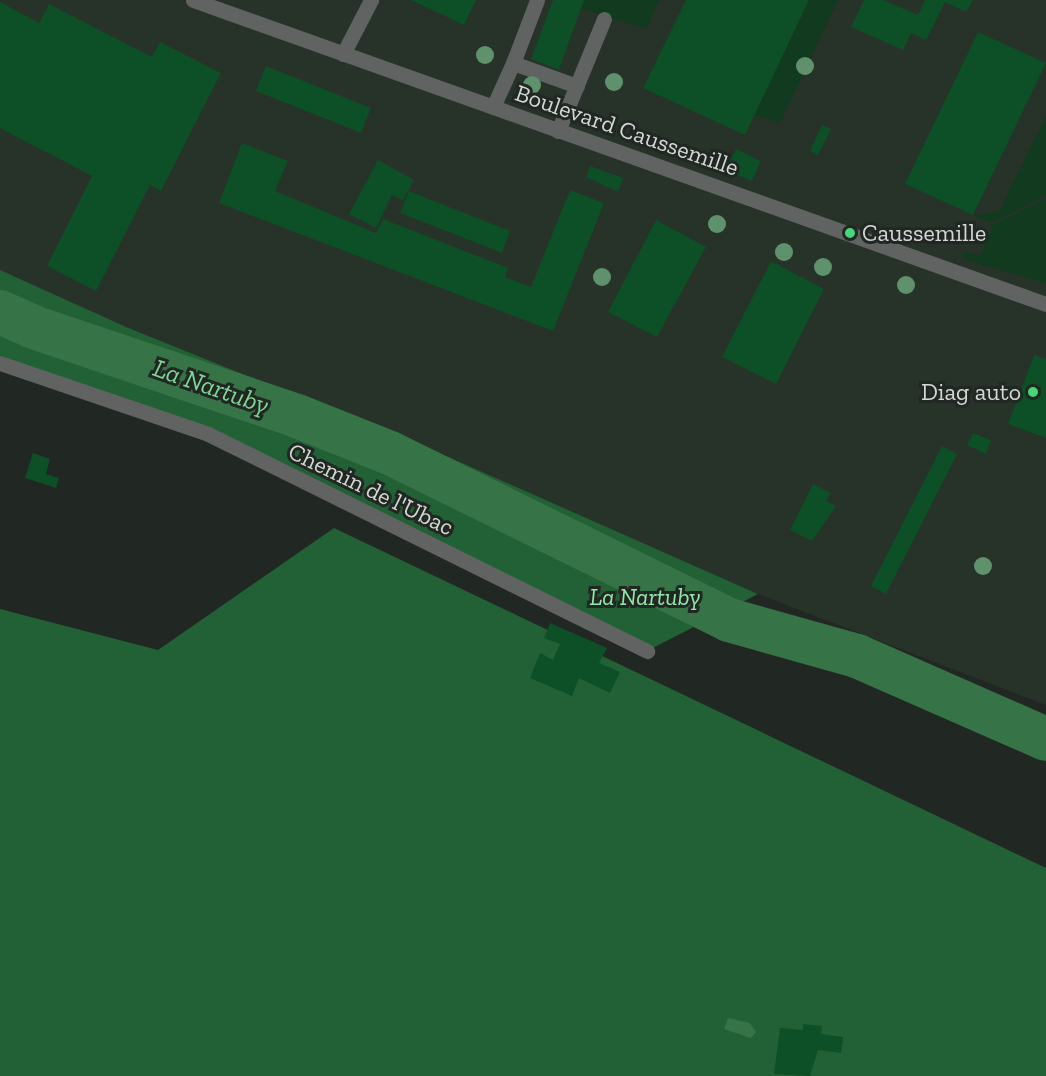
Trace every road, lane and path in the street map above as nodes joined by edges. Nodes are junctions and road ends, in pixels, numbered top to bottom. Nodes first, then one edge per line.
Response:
1 (193, 0) edge
2 (371, 0) edge
3 (537, 0) edge
4 (604, 19) dead end
5 (343, 54) junction
6 (513, 63) junction
7 (577, 86) junction
8 (493, 107) junction
9 (558, 131) junction
10 (1046, 304) edge
11 (0, 363) edge
12 (647, 651) dead end

1 - 5 street, Boulevard Caussemille
2 - 5 street
3 - 6 street
4 - 7 street
5 - 8 street, Boulevard Caussemille
6 - 7 street
6 - 8 street
7 - 9 street
8 - 9 street, Boulevard Caussemille
9 - 10 street, Boulevard Caussemille
11 - 12 street, Chemin de l'Ubac

